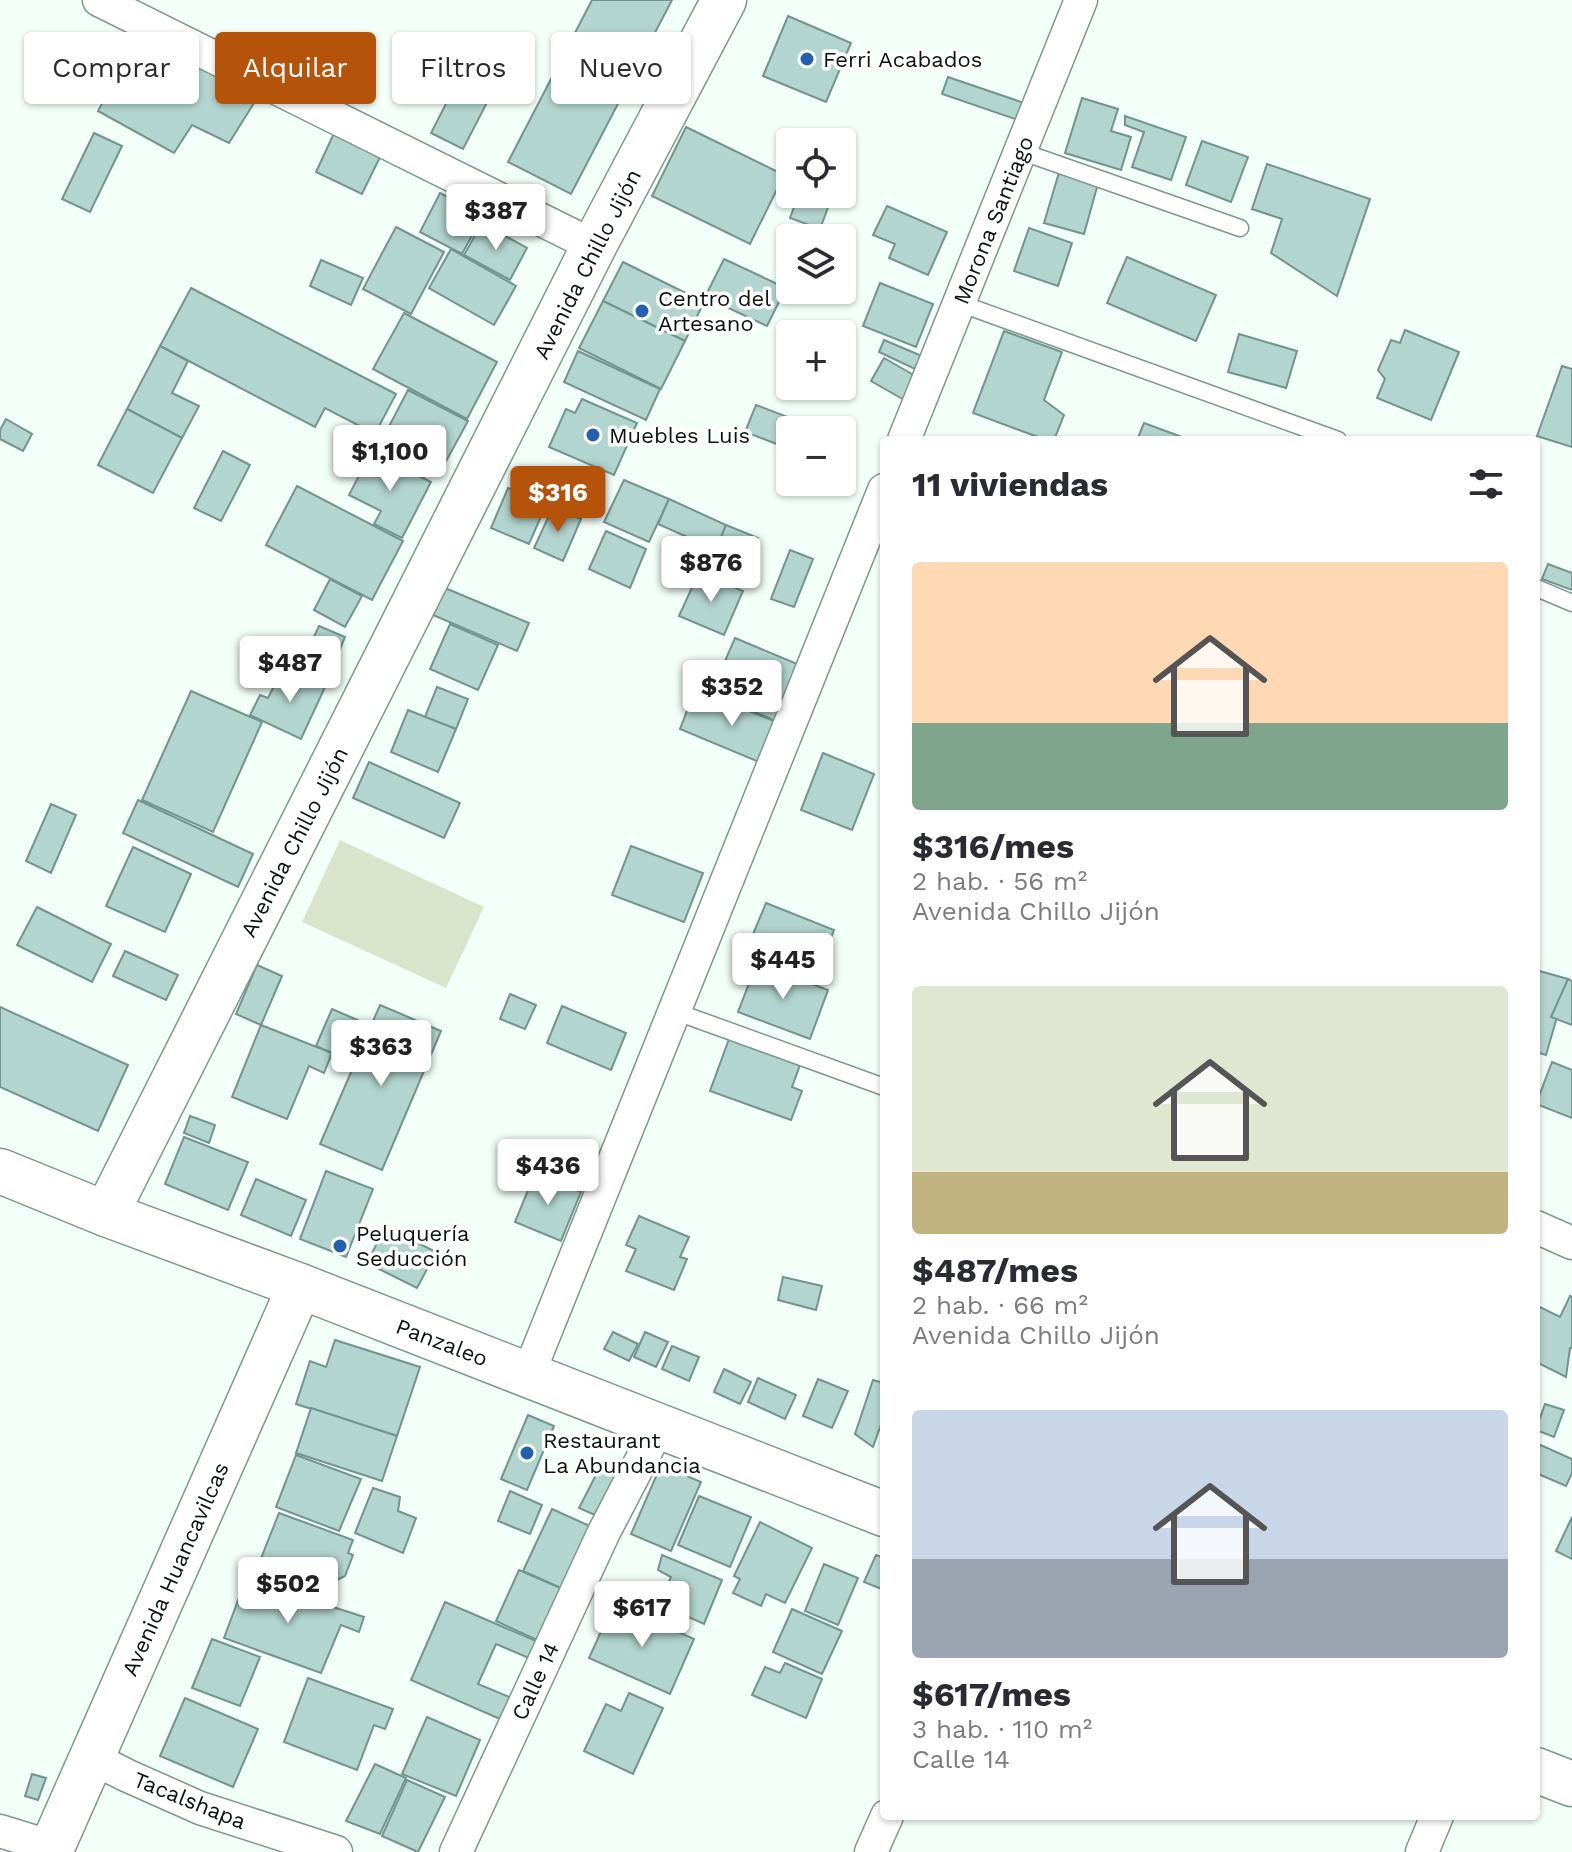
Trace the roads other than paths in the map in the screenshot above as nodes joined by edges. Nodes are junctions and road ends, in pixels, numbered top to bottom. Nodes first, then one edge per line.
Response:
1 (99, 0) edge
2 (724, 0) edge
3 (1081, 0) edge
4 (1020, 151) junction
5 (1240, 228) dead end
6 (594, 246) junction
7 (959, 303) junction
8 (906, 436) edge
9 (1327, 436) edge
10 (880, 500) edge
11 (1540, 589) edge
12 (1572, 603) edge
13 (674, 1011) junction
14 (880, 1086) edge
15 (0, 1171) edge
16 (106, 1214) junction
17 (1540, 1229) edge
18 (1572, 1243) edge
19 (300, 1286) junction
20 (528, 1375) junction
21 (659, 1426) junction
22 (880, 1512) edge
23 (92, 1758) junction
24 (885, 1820) edge
25 (1435, 1820) edge
26 (0, 1831) edge
27 (51, 1850) edge
28 (336, 1852) edge
29 (456, 1852) edge
30 (871, 1852) edge
31 (1422, 1852) edge

1 - 6 street
2 - 6 street, Avenida Chillo Jijón
3 - 4 street, Morona Santiago
4 - 5 lane
4 - 7 street, Morona Santiago
6 - 16 street, Avenida Chillo Jijón
7 - 8 street, Morona Santiago
7 - 9 lane
10 - 13 street
11 - 12 lane
13 - 14 lane
13 - 20 street
15 - 16 street, Panzaleo
16 - 19 street, Panzaleo
17 - 18 street
19 - 20 street, Panzaleo
19 - 23 street, Avenida Huancavilcas
20 - 21 street, Panzaleo
21 - 22 street, Panzaleo
21 - 29 street, Calle 14
23 - 27 street, Avenida Huancavilcas
23 - 28 street, Tacalshapa
24 - 30 street
25 - 31 street
26 - 27 street

